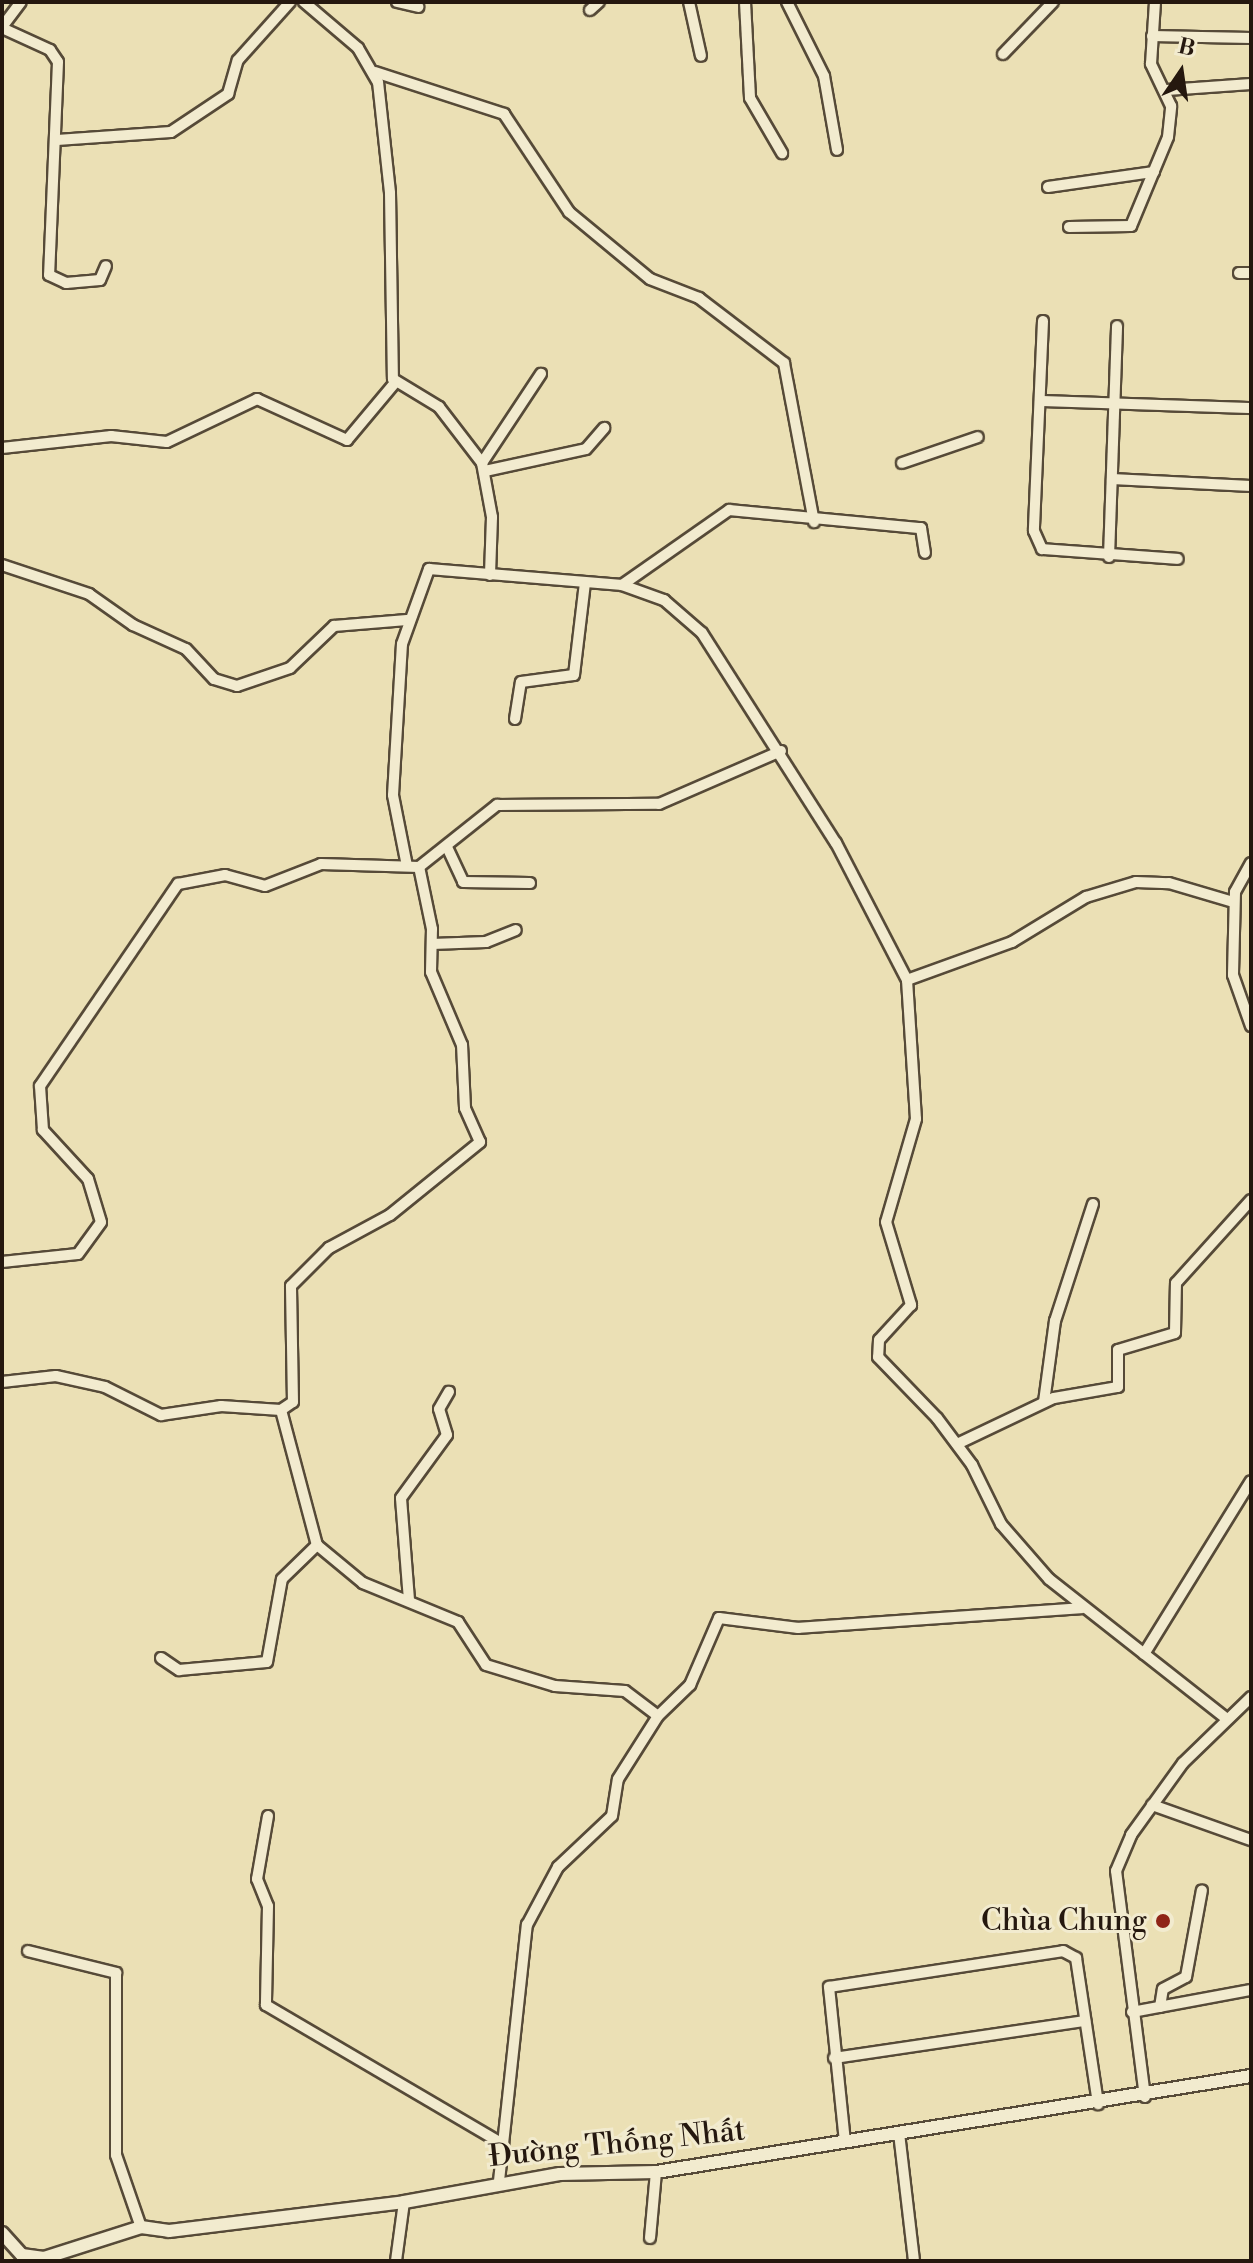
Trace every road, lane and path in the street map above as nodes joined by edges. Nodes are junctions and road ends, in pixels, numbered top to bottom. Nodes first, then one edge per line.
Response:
1 (21, 2) edge
2 (290, 2) edge
3 (304, 2) edge
4 (397, 2) edge
5 (689, 2) edge
6 (745, 2) edge
7 (787, 2) edge
8 (1053, 2) edge
9 (1155, 2) edge
10 (418, 7) dead end
11 (2, 28) edge
12 (1152, 36) junction
13 (1251, 38) edge
14 (1003, 54) dead end
15 (701, 56) dead end
16 (375, 72) junction
17 (1251, 84) edge
18 (1167, 90) junction
19 (57, 140) junction
20 (837, 150) dead end
21 (782, 153) dead end
22 (1154, 172) junction
23 (1048, 187) dead end
24 (1069, 227) dead end
25 (106, 266) dead end
26 (1239, 273) dead end
27 (1251, 273) edge
28 (1043, 321) dead end
29 (1117, 326) dead end
30 (541, 374) dead end
31 (394, 384) junction
32 (1040, 401) junction
33 (1114, 403) junction
34 (1251, 408) edge
35 (604, 428) dead end
36 (978, 437) dead end
37 (2, 448) edge
38 (902, 463) dead end
39 (484, 467) junction
40 (1112, 479) junction
41 (1251, 486) edge
42 (814, 522) junction
43 (925, 553) dead end
44 (1109, 557) junction
45 (1178, 559) dead end
46 (2, 565) edge
47 (490, 575) junction
48 (585, 583) junction
49 (622, 585) junction
50 (407, 620) junction
51 (515, 719) dead end
52 (781, 751) junction
53 (447, 847) junction
54 (1251, 863) edge
55 (413, 867) junction
56 (530, 883) dead end
57 (1233, 902) junction
58 (516, 930) dead end
59 (432, 944) junction
60 (907, 980) junction
61 (1251, 1026) edge
62 (1251, 1200) edge
63 (1093, 1204) dead end
64 (2, 1262) edge
65 (2, 1382) edge
66 (449, 1392) dead end
67 (1044, 1402) junction
68 (281, 1410) junction
69 (957, 1444) junction
70 (1251, 1481) edge
71 (317, 1545) junction
72 (409, 1600) junction
73 (1082, 1608) junction
74 (1144, 1654) junction
75 (161, 1658) dead end
76 (1251, 1697) edge
77 (658, 1716) junction
78 (1227, 1719) junction
79 (1152, 1805) junction
80 (268, 1816) dead end
81 (1251, 1840) edge
82 (1202, 1890) dead end
83 (28, 1951) dead end
84 (1251, 1990) edge
85 (1160, 2007) junction
86 (1132, 2012) junction
87 (1085, 2021) junction
88 (834, 2058) junction
89 (1251, 2076) edge
90 (1139, 2098) junction
91 (1098, 2104) junction
92 (899, 2133) junction
93 (845, 2142) junction
94 (503, 2144) junction
95 (656, 2172) junction
96 (499, 2181) junction
97 (404, 2202) junction
98 (141, 2227) junction
99 (2, 2233) edge
100 (650, 2238) dead end
101 (396, 2261) edge
102 (914, 2261) edge

1 - 11 street
2 - 19 street
3 - 16 street
4 - 10 street
5 - 15 street
6 - 21 street
7 - 20 street
8 - 14 street
9 - 12 street
11 - 19 street
12 - 13 street
12 - 18 street
16 - 31 street
16 - 42 street
17 - 18 street
18 - 22 street
19 - 25 street
22 - 23 street
22 - 24 street
26 - 27 street
28 - 32 street
29 - 33 street
30 - 39 street
31 - 37 street
31 - 39 street
32 - 33 street
32 - 44 street
33 - 34 street
33 - 40 street
35 - 39 street
36 - 38 street
39 - 47 street
40 - 41 street
40 - 44 street
42 - 43 street
42 - 49 street
44 - 45 street
46 - 50 street
47 - 48 street
47 - 50 street
48 - 49 street
48 - 51 street
49 - 52 street
50 - 55 street
52 - 53 street
52 - 60 street
53 - 55 street
53 - 56 street
54 - 57 street
55 - 59 street
55 - 64 street
57 - 60 street
57 - 61 street
58 - 59 street
59 - 68 street
60 - 69 street
62 - 67 street
63 - 67 street
65 - 68 street
66 - 72 street
67 - 69 street
68 - 71 street
69 - 73 street
70 - 74 street
71 - 72 street
71 - 75 street
72 - 77 street
73 - 74 street
73 - 77 street
74 - 78 street
76 - 78 street
77 - 94 street
78 - 79 street
79 - 81 street
79 - 86 street
80 - 94 street
82 - 85 street
83 - 98 street
84 - 85 street
85 - 86 street
86 - 90 street
87 - 88 street
87 - 88 street
87 - 91 street
88 - 93 street
89 - 90 street, Đường Thống Nhất
90 - 91 street, Đường Thống Nhất
91 - 92 street, Đường Thống Nhất
92 - 93 street, Đường Thống Nhất
92 - 102 street
93 - 95 street, Đường Thống Nhất
94 - 96 street
95 - 96 street, Đường Thống Nhất
95 - 100 street
96 - 97 street, Đường Thống Nhất
97 - 98 street, Đường Thống Nhất
97 - 101 street
98 - 99 street, Đường Thống Nhất

